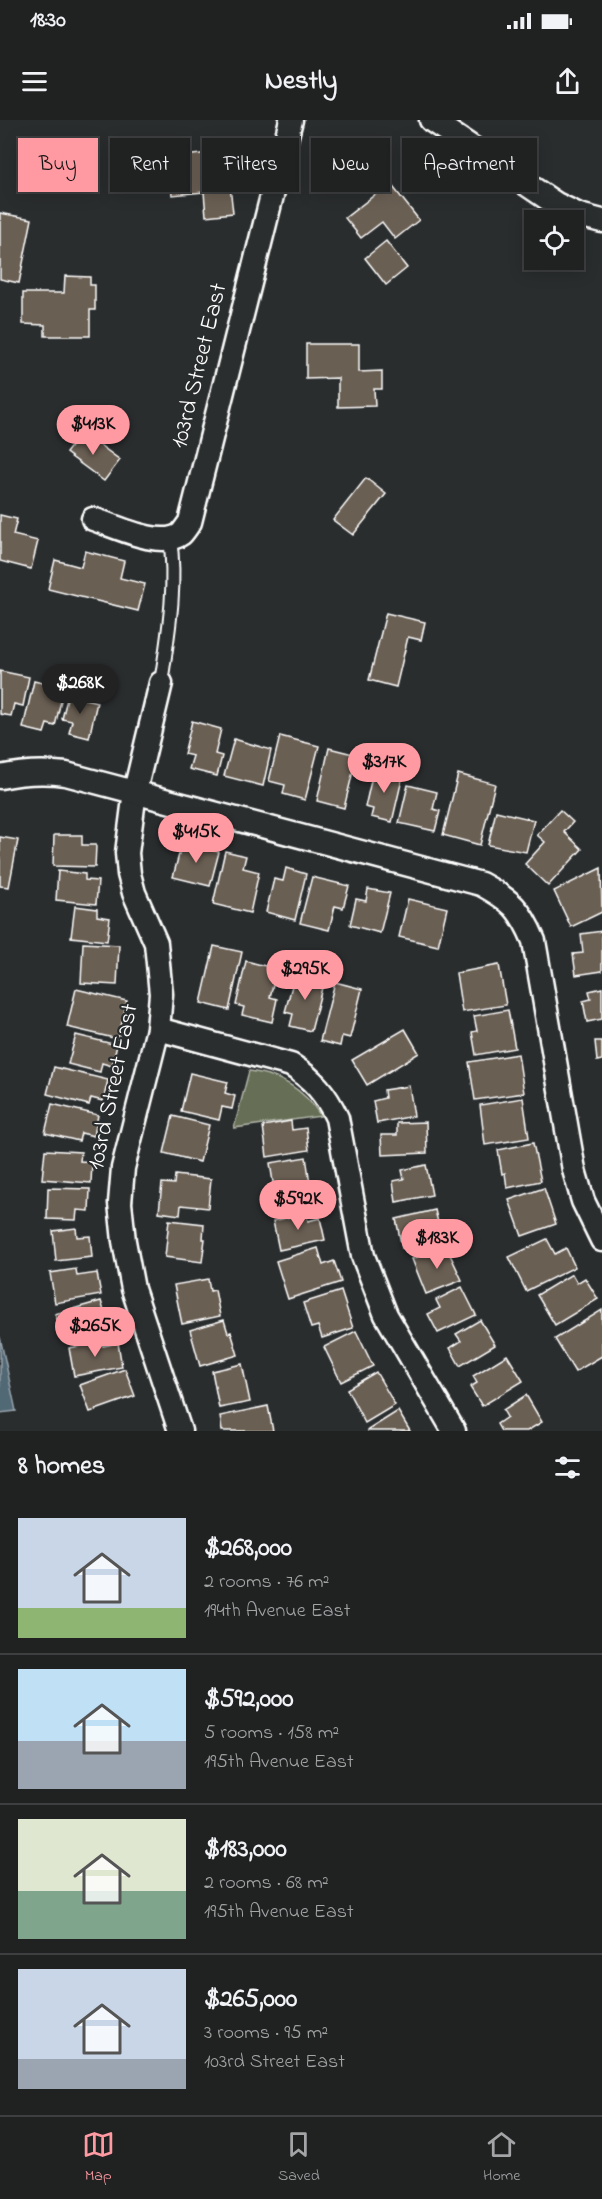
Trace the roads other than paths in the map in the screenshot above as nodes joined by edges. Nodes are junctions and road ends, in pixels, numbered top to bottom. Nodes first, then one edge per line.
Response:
1 (291, 120) edge
2 (430, 120) edge
3 (602, 221) edge
4 (93, 519) dead end
5 (170, 539) junction
6 (161, 683) joint
7 (0, 777) edge
8 (135, 791) junction
9 (158, 1029) junction
10 (602, 1240) edge
11 (180, 1431) edge
12 (454, 1431) edge

1 - 5 street, 103rd Street East
2 - 3 street
4 - 5 street
5 - 6 lane
6 - 8 street, 103rd Street East
7 - 8 street
8 - 9 street, 103rd Street East
8 - 10 street
9 - 11 street, 103rd Street East
9 - 12 street

